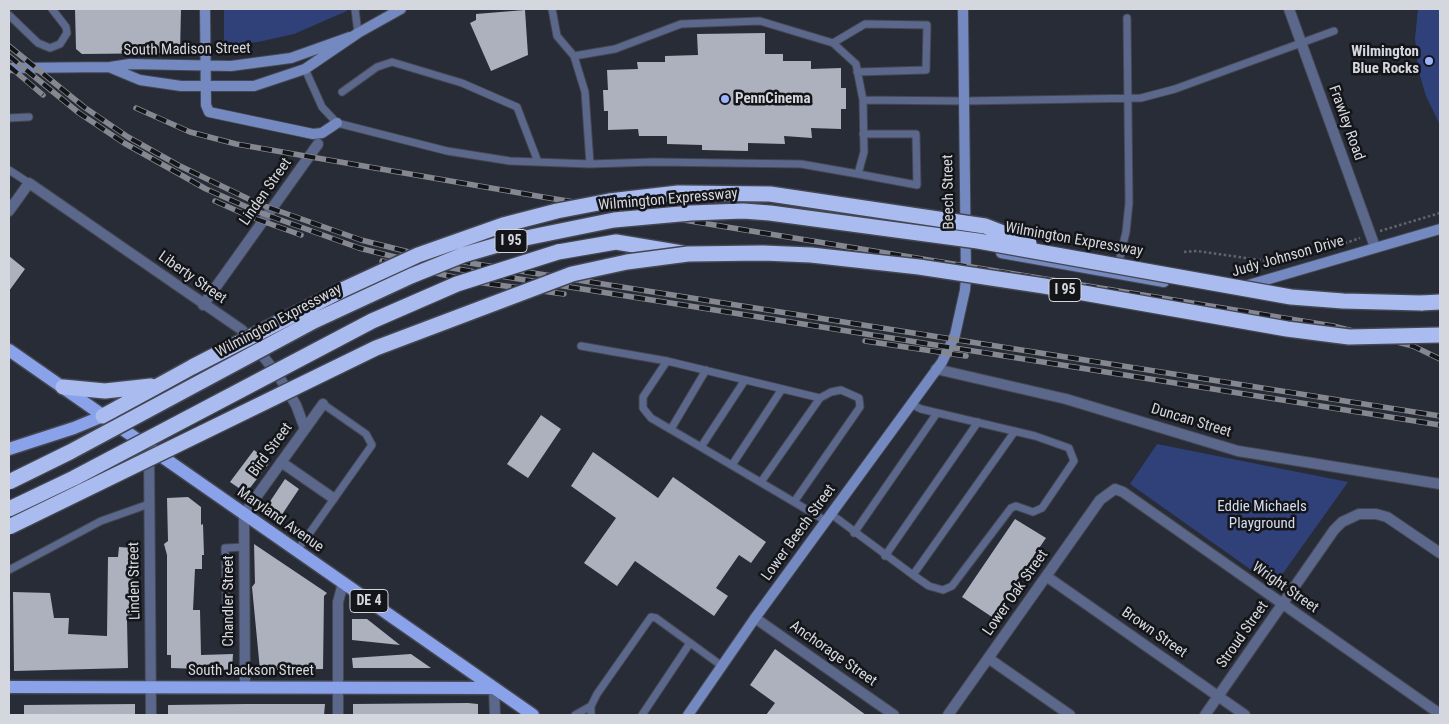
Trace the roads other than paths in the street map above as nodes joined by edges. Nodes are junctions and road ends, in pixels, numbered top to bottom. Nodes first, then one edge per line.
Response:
1 (52, 9) edge
2 (205, 9) edge
3 (356, 9) edge
4 (401, 9) edge
5 (552, 9) edge
6 (963, 9) edge
7 (1289, 9) edge
8 (9, 15) edge
9 (1127, 18) dead end
10 (1334, 31) dead end
11 (354, 35) junction
12 (833, 43) junction
13 (1301, 43) junction
14 (574, 56) junction
15 (206, 65) junction
16 (110, 67) junction
17 (9, 68) edge
18 (304, 69) junction
19 (857, 72) junction
20 (205, 86) junction
21 (342, 92) dead end
22 (1128, 99) junction
23 (863, 100) junction
24 (964, 102) junction
25 (29, 117) dead end
26 (9, 118) edge
27 (337, 122) junction
28 (864, 134) junction
29 (318, 144) dead end
30 (538, 162) junction
31 (590, 164) junction
32 (9, 170) edge
33 (858, 174) junction
34 (29, 183) junction
35 (9, 211) edge
36 (1440, 229) edge
37 (965, 246) junction
38 (1375, 248) junction
39 (688, 254) junction
40 (1064, 256) junction
41 (1117, 274) junction
42 (1440, 302) edge
43 (203, 305) junction
44 (1440, 335) edge
45 (581, 346) dead end
46 (9, 350) edge
47 (667, 361) junction
48 (936, 369) junction
49 (706, 370) junction
50 (745, 380) junction
51 (63, 387) junction
52 (782, 389) junction
53 (133, 393) junction
54 (820, 398) junction
55 (323, 404) joint
56 (911, 404) junction
57 (937, 413) junction
58 (103, 416) junction
59 (978, 422) junction
60 (305, 429) junction
61 (671, 429) junction
62 (1015, 431) junction
63 (701, 447) junction
64 (149, 448) junction
65 (9, 449) edge
66 (281, 462) junction
67 (732, 465) junction
68 (9, 482) edge
69 (761, 482) junction
70 (1440, 484) edge
71 (1112, 490) joint
72 (333, 498) junction
73 (794, 502) junction
74 (149, 504) junction
75 (9, 509) edge
76 (244, 514) junction
77 (828, 518) junction
78 (9, 527) edge
79 (854, 533) junction
80 (244, 547) junction
81 (297, 551) junction
82 (1440, 553) edge
83 (886, 556) junction
84 (9, 570) edge
85 (912, 575) junction
86 (1046, 576) junction
87 (343, 583) junction
88 (226, 603) dead end
89 (1282, 605) junction
90 (755, 618) junction
91 (690, 643) junction
92 (988, 658) junction
93 (722, 666) junction
94 (9, 686) edge
95 (151, 687) junction
96 (245, 688) junction
97 (338, 688) junction
98 (494, 688) junction
99 (1218, 696) junction
100 (591, 706) junction
101 (1440, 714) edge
102 (151, 715) edge
103 (338, 715) edge
104 (494, 715) edge
105 (533, 715) edge
106 (575, 715) edge
107 (591, 715) edge
108 (642, 715) edge
109 (688, 715) edge
110 (894, 715) edge
111 (948, 715) edge
112 (1070, 715) edge
113 (1205, 715) edge
114 (1245, 715) edge

1 - 8 lane
2 - 15 street
3 - 11 lane
4 - 11 street, South Madison Street
5 - 14 lane
6 - 24 street, Beech Street
7 - 13 street, Frawley Road
9 - 22 lane
10 - 13 lane
11 - 15 street, South Madison Street
11 - 18 street, South Madison Street
12 - 14 lane
12 - 19 lane
12 - 19 lane
13 - 22 lane
13 - 38 street, Frawley Road
14 - 31 lane
15 - 16 street, South Madison Street
15 - 20 street
16 - 17 street, South Madison Street
16 - 20 street, South Madison Street
18 - 20 street, South Madison Street
18 - 27 lane
19 - 23 lane
20 - 27 street
21 - 30 lane
22 - 24 lane
22 - 41 lane
23 - 24 lane
23 - 28 lane
24 - 37 street, Beech Street
25 - 26 lane
27 - 30 lane
28 - 33 lane
28 - 33 lane
29 - 43 street, Linden Street
30 - 31 lane
31 - 33 lane
32 - 34 lane
34 - 35 street
34 - 43 street, Liberty Street
36 - 38 street, Judy Johnson Drive
37 - 41 street, Judy Johnson Drive
37 - 48 street, Beech Street
38 - 41 street, Judy Johnson Drive
39 - 44 highway, I 95, bridge
39 - 75 highway, bridge
39 - 78 highway, I 95, bridge
40 - 42 highway, Wilmington Expressway / I 95, bridge
40 - 53 highway, bridge
40 - 68 highway, Wilmington Expressway / I 95, bridge
43 - 60 street, Liberty Street
45 - 47 lane
46 - 51 main road, Maryland Avenue / DE 4
47 - 49 lane
47 - 61 lane
48 - 56 street, Lower Beech Street
48 - 70 street, Duncan Street
49 - 50 lane
49 - 61 lane
50 - 52 lane
50 - 63 lane
51 - 53 highway
51 - 58 main road, Maryland Avenue / DE 4
52 - 54 lane
52 - 67 lane
53 - 58 highway
54 - 69 lane
54 - 73 lane
55 - 60 street, Bird Street
55 - 72 lane
56 - 57 lane
56 - 77 street, Lower Beech Street
57 - 59 lane
57 - 79 lane
58 - 64 main road, Maryland Avenue / DE 4
58 - 65 main road
59 - 62 lane
59 - 83 lane
60 - 66 street, Bird Street
61 - 63 lane
62 - 85 lane
62 - 85 lane
63 - 67 lane
64 - 74 street, Linden Street
64 - 76 main road, Maryland Avenue / DE 4
66 - 72 street
66 - 76 street, Bird Street
67 - 69 lane
69 - 73 lane
71 - 86 street, Lower Oak Street
71 - 89 street, Wright Street
72 - 81 lane
73 - 77 lane
74 - 84 lane
74 - 95 street, Linden Street
76 - 80 street, Chandler Street
76 - 81 main road, Maryland Avenue / DE 4
77 - 79 lane
77 - 90 street, Lower Beech Street
79 - 83 lane
80 - 88 lane
80 - 96 street, Chandler Street
81 - 87 main road, Maryland Avenue / DE 4
82 - 89 street, Stroud Street
83 - 85 lane
86 - 92 street, Lower Oak Street
86 - 99 street, Brown Street
87 - 97 street
87 - 98 main road, Maryland Avenue / DE 4
89 - 99 street, Stroud Street
89 - 101 street, Wright Street
90 - 93 street, Lower Beech Street
90 - 110 street, Anchorage Street
91 - 93 lane
91 - 100 lane
91 - 108 lane
92 - 111 street, Lower Oak Street
92 - 112 street
93 - 109 street, Lower Beech Street
94 - 95 main road, South Jackson Street
95 - 96 main road, South Jackson Street
95 - 102 street, Linden Street
96 - 97 main road, South Jackson Street
97 - 98 main road, South Jackson Street
97 - 103 street
98 - 104 street
98 - 105 main road, Maryland Avenue / DE 4
99 - 113 street, Stroud Street
99 - 114 street, Brown Street
100 - 106 lane
100 - 107 lane

